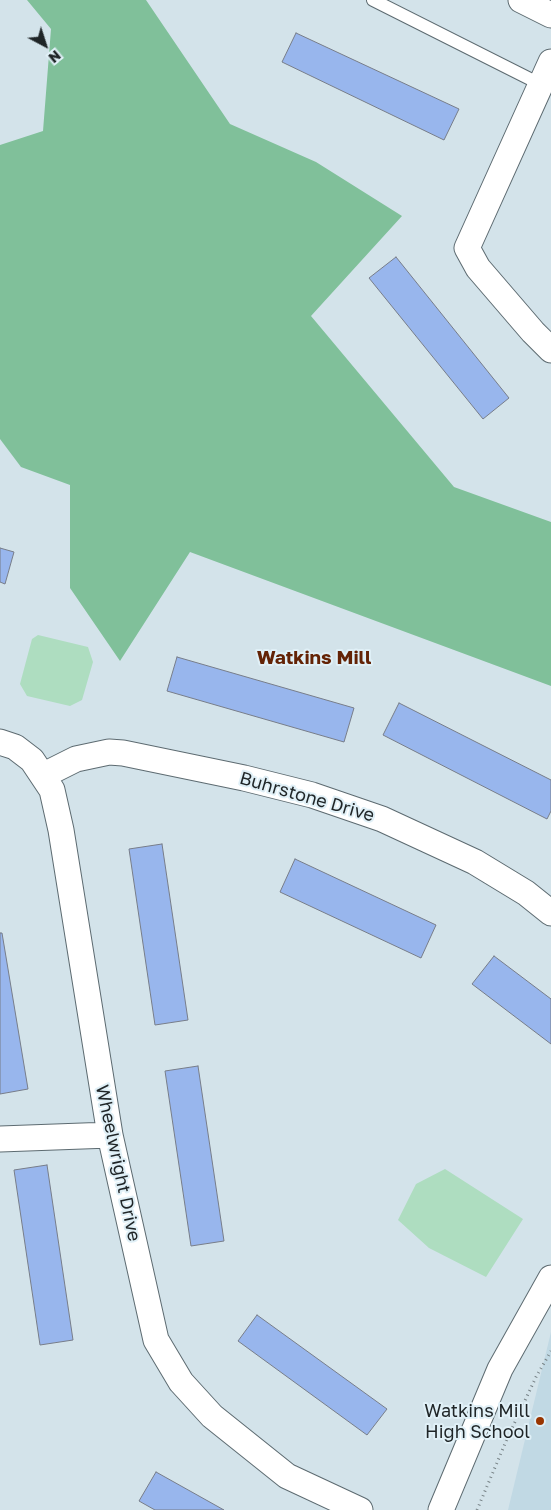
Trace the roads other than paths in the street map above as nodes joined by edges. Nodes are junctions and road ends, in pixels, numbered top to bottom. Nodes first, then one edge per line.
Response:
1 (373, 0) edge
2 (521, 0) edge
3 (551, 16) edge
4 (551, 62) edge
5 (540, 84) junction
6 (551, 350) edge
7 (0, 742) edge
8 (44, 775) junction
9 (551, 913) edge
10 (110, 1135) junction
11 (0, 1138) edge
12 (550, 1279) edge
13 (360, 1510) edge
14 (441, 1510) edge

1 - 5 lane
2 - 3 street
4 - 5 street
5 - 6 street
7 - 8 street, Wheelwright Drive
8 - 9 street, Buhrstone Drive
8 - 10 street, Wheelwright Drive
10 - 11 street
10 - 13 street, Wheelwright Drive
12 - 14 street

